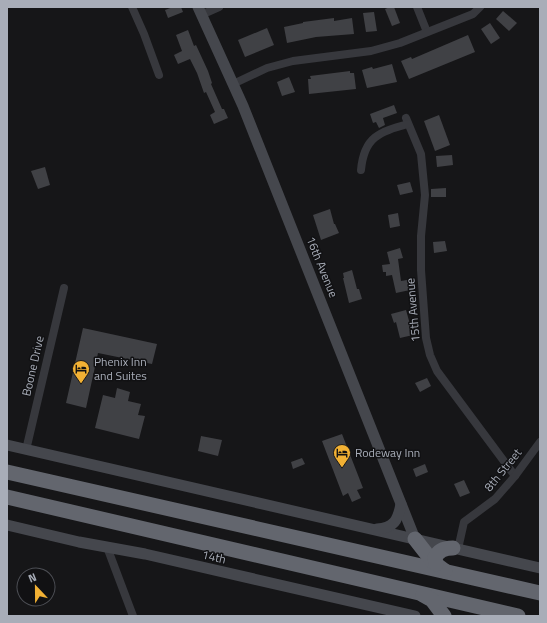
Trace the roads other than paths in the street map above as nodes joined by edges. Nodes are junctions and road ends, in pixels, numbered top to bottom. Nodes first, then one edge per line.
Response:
1 (132, 7) edge
2 (219, 7) edge
3 (417, 7) edge
4 (480, 7) edge
5 (200, 11) edge
6 (427, 32) junction
7 (159, 75) dead end
8 (233, 84) junction
9 (361, 170) dead end
10 (64, 288) dead end
11 (540, 442) edge
12 (7, 445) edge
13 (26, 450) junction
14 (7, 472) edge
15 (515, 476) junction
16 (7, 497) edge
17 (401, 504) junction
18 (7, 525) edge
19 (375, 530) junction
20 (415, 539) junction
21 (107, 547) junction
22 (456, 548) junction
23 (397, 561) junction
24 (436, 564) junction
25 (540, 568) edge
26 (448, 573) junction
27 (540, 593) edge
28 (423, 594) junction
29 (474, 606) junction
30 (133, 616) edge
31 (415, 616) edge
32 (444, 616) edge
33 (456, 616) edge
34 (518, 616) edge

1 - 7 street
2 - 5 street
3 - 6 street
4 - 6 street
5 - 8 street, 16th Avenue
6 - 8 street
8 - 17 street, 16th Avenue
9 - 15 street, 15th Avenue
10 - 13 street, Boone Drive
11 - 15 street, 8th Street
12 - 13 street
13 - 19 street
14 - 23 highway
15 - 22 street, 8th Street
16 - 28 highway
17 - 19 street
17 - 20 street, 16th Avenue
18 - 21 street, 14th
19 - 20 street
20 - 22 street
20 - 23 highway
20 - 24 highway
21 - 30 street
21 - 31 street, 14th
22 - 24 highway
22 - 25 street
23 - 26 highway
24 - 26 highway
26 - 27 highway
28 - 29 highway
28 - 32 highway
29 - 33 highway
29 - 34 highway

